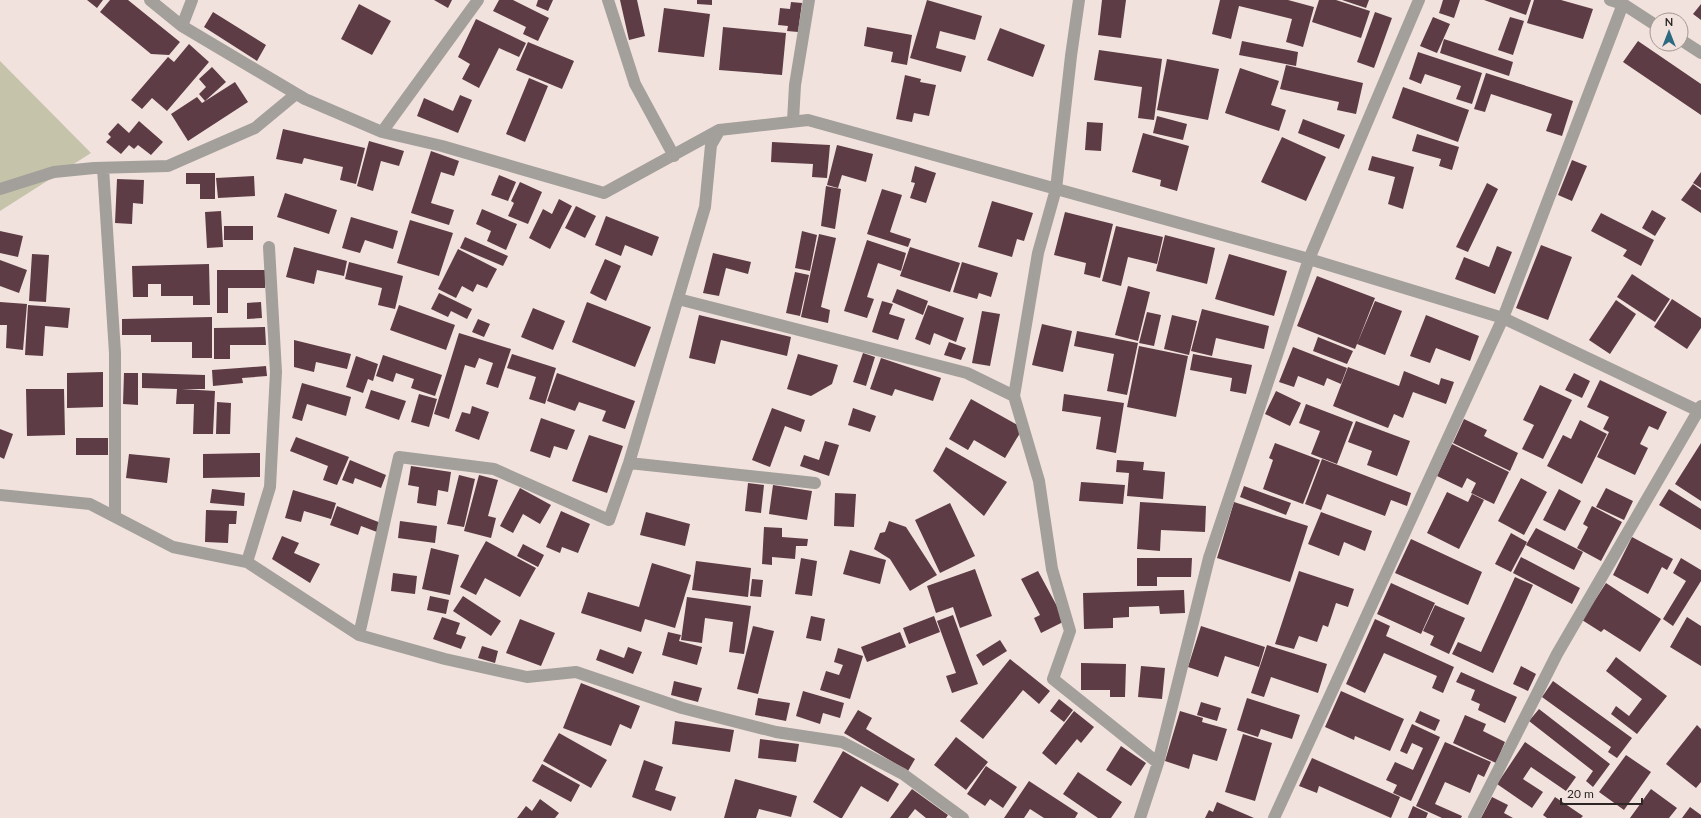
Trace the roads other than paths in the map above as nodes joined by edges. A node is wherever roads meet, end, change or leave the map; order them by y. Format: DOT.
graph roads {
  1 [pos="150,0"];
  2 [pos="192,0"];
  3 [pos="478,0"];
  4 [pos="608,0"];
  5 [pos="808,0"];
  6 [pos="1079,0"];
  7 [pos="1419,0"];
  8 [pos="1610,0"];
  9 [pos="1623,4"];
  10 [pos="1649,21"];
  11 [pos="182,26"];
  12 [pos="1689,45"];
  13 [pos="1701,53"];
  14 [pos="296,94"];
  15 [pos="793,121"];
  16 [pos="719,130"];
  17 [pos="382,132"];
  18 [pos="674,156"];
  19 [pos="103,168"];
  20 [pos="0,189"];
  21 [pos="1056,189"];
  22 [pos="269,247"];
  23 [pos="1309,259"];
  24 [pos="678,299"];
  25 [pos="1503,318"];
  26 [pos="1014,396"];
  27 [pos="1700,410"];
  28 [pos="629,463"];
  29 [pos="815,483"];
  30 [pos="0,495"];
  31 [pos="115,517"];
  32 [pos="247,562"];
  33 [pos="359,635"];
  34 [pos="1158,763"];
  35 [pos="963,818"];
  36 [pos="1140,818"];
  37 [pos="1274,818"];
  38 [pos="1474,818"];
  1 -- 11 [label="street"];
  2 -- 11 [label="street"];
  3 -- 17 [label="street"];
  4 -- 18 [label="street"];
  5 -- 15 [label="street"];
  6 -- 21 [label="street"];
  7 -- 23 [label="street"];
  8 -- 9 [label="street"];
  9 -- 10 [label="street"];
  9 -- 25 [label="street"];
  11 -- 14 [label="street"];
  12 -- 13 [label="street"];
  14 -- 17 [label="street"];
  14 -- 19 [label="street"];
  15 -- 16 [label="street"];
  15 -- 21 [label="street"];
  16 -- 18 [label="street"];
  16 -- 24 [label="street"];
  17 -- 18 [label="street"];
  19 -- 20 [label="street"];
  19 -- 31 [label="street"];
  21 -- 23 [label="street"];
  21 -- 26 [label="street"];
  22 -- 32 [label="street"];
  23 -- 25 [label="street"];
  23 -- 34 [label="street"];
  24 -- 26 [label="street"];
  24 -- 28 [label="street"];
  25 -- 27 [label="street"];
  25 -- 37 [label="street"];
  26 -- 34 [label="street"];
  27 -- 38 [label="street"];
  28 -- 29 [label="street"];
  28 -- 33 [label="street"];
  30 -- 31 [label="street"];
  31 -- 32 [label="street"];
  32 -- 33 [label="street"];
  33 -- 35 [label="street"];
  34 -- 36 [label="street"];
}
